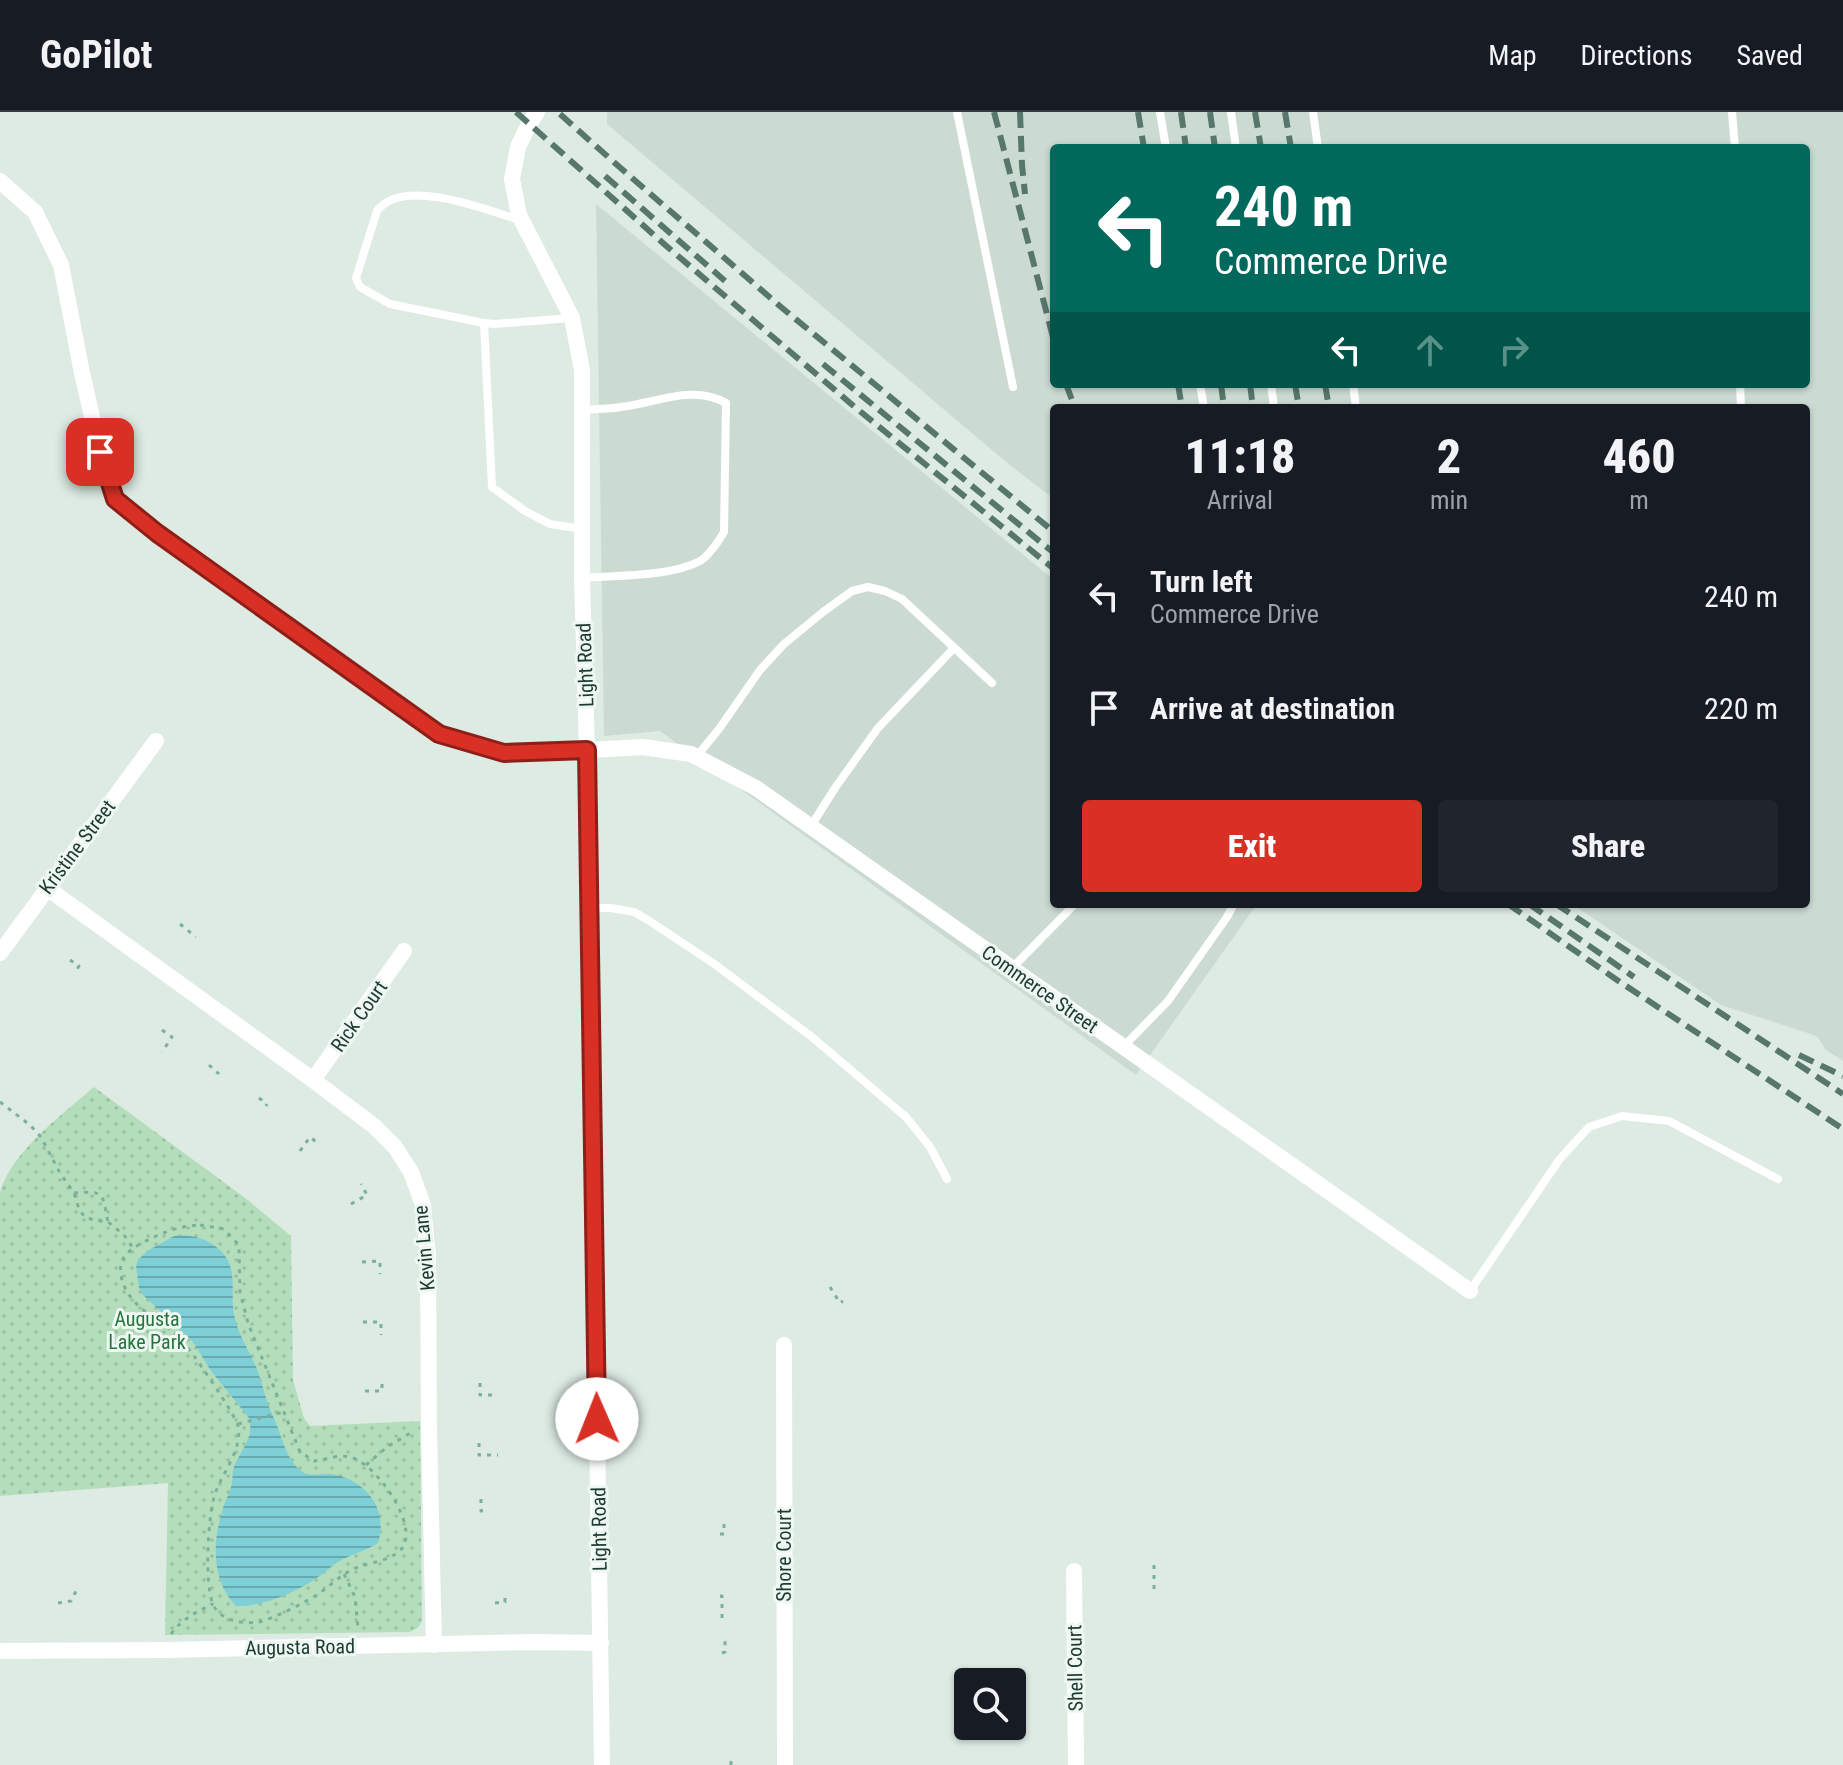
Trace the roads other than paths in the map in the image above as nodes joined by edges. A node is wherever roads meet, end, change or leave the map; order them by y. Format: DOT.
graph roads {
  1 [pos="537,112"];
  2 [pos="957,112"];
  3 [pos="1160,112"];
  4 [pos="1231,112"];
  5 [pos="1313,112"];
  6 [pos="1732,112"];
  7 [pos="1165,144"];
  8 [pos="1235,144"];
  9 [pos="1317,144"];
  10 [pos="1735,144"];
  11 [pos="0,181"];
  12 [pos="523,221"];
  13 [pos="572,318"];
  14 [pos="484,323"];
  15 [pos="1013,387"];
  16 [pos="582,410"];
  17 [pos="582,529"];
  18 [pos="582,578"];
  19 [pos="954,648"];
  20 [pos="992,683"];
  21 [pos="156,741"];
  22 [pos="587,750"];
  23 [pos="696,757"];
  24 [pos="810,826"];
  25 [pos="47,888"];
  26 [pos="589,908"];
  27 [pos="1071,908"];
  28 [pos="1232,908"];
  29 [pos="404,951"];
  30 [pos="0,953"];
  31 [pos="1012,969"];
  32 [pos="1123,1047"];
  33 [pos="313,1080"];
  34 [pos="947,1179"];
  35 [pos="1778,1179"];
  36 [pos="1470,1291"];
  37 [pos="784,1345"];
  38 [pos="1074,1571"];
  39 [pos="601,1643"];
  40 [pos="434,1645"];
  41 [pos="0,1651"];
  42 [pos="602,1765"];
  43 [pos="785,1765"];
  44 [pos="1076,1765"];
  1 -- 12 [label="street, Light Road"];
  2 -- 15 [label="lane"];
  3 -- 7 [label="lane"];
  4 -- 8 [label="lane"];
  5 -- 9 [label="lane"];
  6 -- 10 [label="lane"];
  11 -- 22 [label="street, Commerce Street"];
  12 -- 13 [label="street, Light Road"];
  12 -- 14 [label="lane"];
  13 -- 14 [label="lane"];
  13 -- 16 [label="street, Light Road"];
  14 -- 17 [label="lane"];
  16 -- 17 [label="street, Light Road"];
  16 -- 18 [label="lane"];
  17 -- 18 [label="street, Light Road"];
  18 -- 22 [label="street, Light Road"];
  19 -- 20 [label="lane"];
  19 -- 23 [label="lane"];
  19 -- 24 [label="lane"];
  21 -- 25 [label="street, Kristine Street"];
  22 -- 23 [label="street, Commerce Street"];
  22 -- 26 [label="street, Light Road"];
  23 -- 24 [label="street, Commerce Street"];
  24 -- 31 [label="street, Commerce Street"];
  25 -- 30 [label="street, Kristine Street"];
  25 -- 33 [label="street, Kevin Lane"];
  26 -- 34 [label="lane"];
  26 -- 39 [label="street, Light Road"];
  27 -- 31 [label="lane"];
  28 -- 32 [label="lane"];
  29 -- 33 [label="street, Rick Court"];
  31 -- 32 [label="street, Commerce Street"];
  32 -- 36 [label="street, Commerce Street"];
  33 -- 40 [label="street, Kevin Lane"];
  35 -- 36 [label="lane"];
  37 -- 43 [label="street, Shore Court"];
  38 -- 44 [label="street, Shell Court"];
  39 -- 40 [label="street, Augusta Road"];
  39 -- 42 [label="street, Light Road"];
  40 -- 41 [label="street, Augusta Road"];
}
